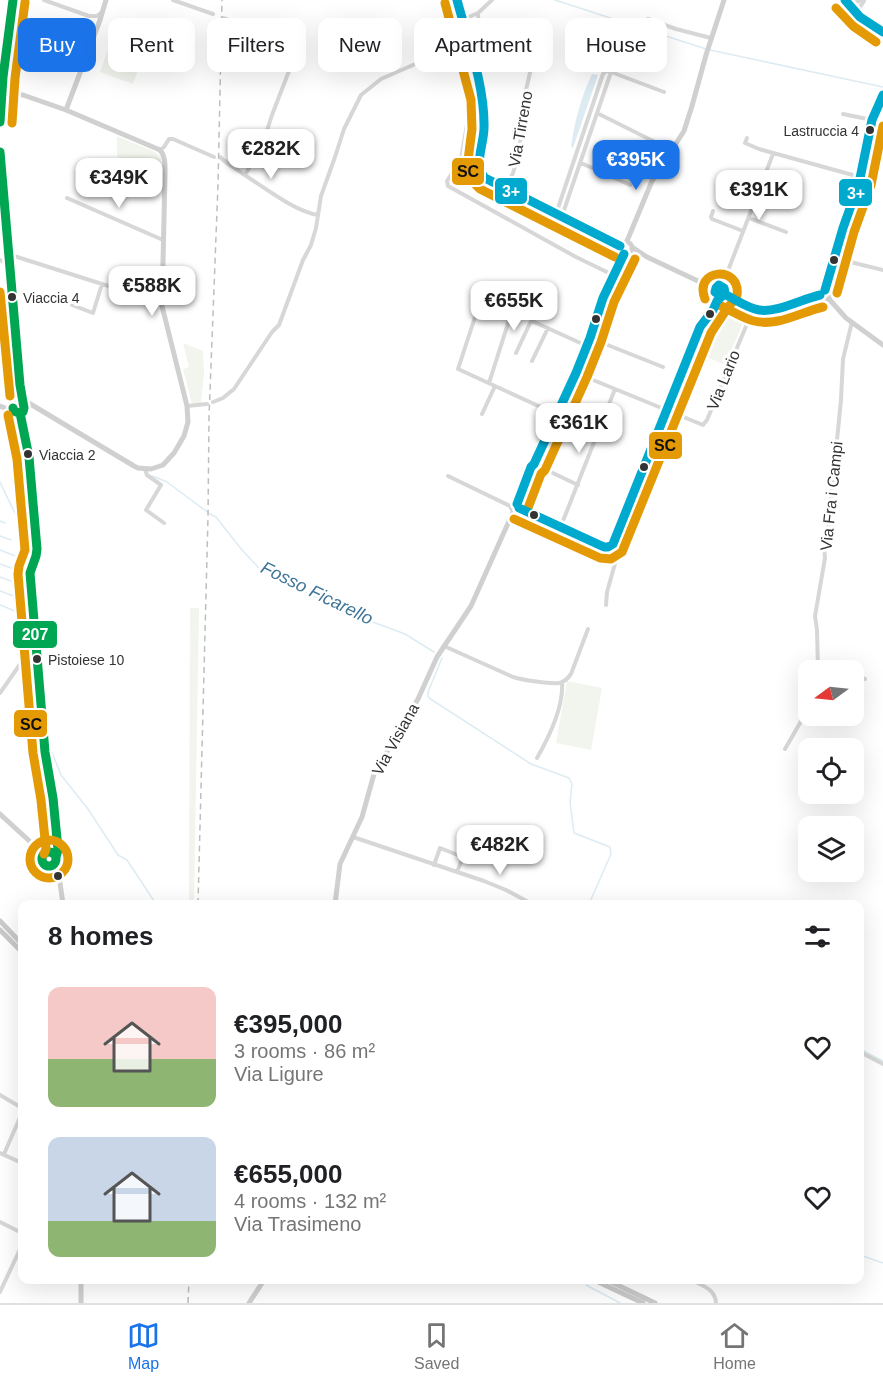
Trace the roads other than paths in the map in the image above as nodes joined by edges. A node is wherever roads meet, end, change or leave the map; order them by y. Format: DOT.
graph roads {
  1 [pos="13,0"];
  2 [pos="44,0"];
  3 [pos="106,0"];
  4 [pos="173,0"];
  5 [pos="457,0"];
  6 [pos="492,0"];
  7 [pos="724,0"];
  8 [pos="863,0"];
  9 [pos="846,2"];
  10 [pos="103,9"];
  11 [pos="478,13"];
  12 [pos="856,13"];
  13 [pos="213,15"];
  14 [pos="89,16"];
  15 [pos="91,18"];
  16 [pos="462,18"];
  17 [pos="467,18"];
  18 [pos="478,18"];
  19 [pos="667,26"];
  20 [pos="96,31"];
  21 [pos="883,32"];
  22 [pos="711,38"];
  23 [pos="81,72"];
  24 [pos="289,72"];
  25 [pos="476,72"];
  26 [pos="530,72"];
  27 [pos="605,72"];
  28 [pos="611,72"];
  29 [pos="664,92"];
  30 [pos="2,94"];
  31 [pos="883,95"];
  32 [pos="66,110"];
  33 [pos="597,113"];
  34 [pos="843,114"];
  35 [pos="872,120"];
  36 [pos="0,122"];
  37 [pos="747,138"];
  38 [pos="655,142"];
  39 [pos="160,150"];
  40 [pos="0,152"];
  41 [pos="774,154"];
  42 [pos="214,157"];
  43 [pos="220,157"];
  44 [pos="580,164"];
  45 [pos="245,175"];
  46 [pos="861,177"];
  47 [pos="630,185"];
  48 [pos="506,188"];
  49 [pos="66,198"];
  50 [pos="713,211"];
  51 [pos="318,214"];
  52 [pos="559,215"];
  53 [pos="749,218"];
  54 [pos="743,231"];
  55 [pos="786,232"];
  56 [pos="163,240"];
  57 [pos="627,241"];
  58 [pos="620,246"];
  59 [pos="632,249"];
  60 [pos="8,254"];
  61 [pos="624,254"];
  62 [pos="834,258"];
  63 [pos="0,260"];
  64 [pos="9,264"];
  65 [pos="883,270"];
  66 [pos="613,275"];
  67 [pos="102,284"];
  68 [pos="720,290"];
  69 [pos="825,290"];
  70 [pos="820,295"];
  71 [pos="829,299"];
  72 [pos="162,302"];
  73 [pos="72,305"];
  74 [pos="754,307"];
  75 [pos="538,308"];
  76 [pos="532,320"];
  77 [pos="852,322"];
  78 [pos="548,328"];
  79 [pos="590,338"];
  80 [pos="883,345"];
  81 [pos="587,346"];
  82 [pos="516,353"];
  83 [pos="532,361"];
  84 [pos="663,367"];
  85 [pos="576,373"];
  86 [pos="489,383"];
  87 [pos="495,386"];
  88 [pos="615,389"];
  89 [pos="213,402"];
  90 [pos="0,404"];
  91 [pos="207,404"];
  92 [pos="187,406"];
  93 [pos="19,408"];
  94 [pos="666,410"];
  95 [pos="482,414"];
  96 [pos="556,414"];
  97 [pos="532,466"];
  98 [pos="145,469"];
  99 [pos="448,476"];
  100 [pos="578,485"];
  101 [pos="515,507"];
  102 [pos="626,510"];
  103 [pos="164,523"];
  104 [pos="561,526"];
  105 [pos="606,605"];
  106 [pos="588,629"];
  107 [pos="444,646"];
  108 [pos="32,647"];
  109 [pos="818,660"];
  110 [pos="562,682"];
  111 [pos="0,693"];
  112 [pos="799,726"];
  113 [pos="785,749"];
  114 [pos="537,758"];
  115 [pos="0,814"];
  116 [pos="353,837"];
  117 [pos="57,839"];
  118 [pos="36,847"];
  119 [pos="47,852"];
  120 [pos="42,859"];
  121 [pos="54,863"];
  122 [pos="434,865"];
  123 [pos="457,872"];
  124 [pos="62,900"];
  125 [pos="336,900"];
  126 [pos="525,900"];
  127 [pos="0,921"];
  128 [pos="0,930"];
  129 [pos="18,940"];
  130 [pos="18,948"];
  131 [pos="864,1054"];
  132 [pos="883,1064"];
  133 [pos="0,1095"];
  134 [pos="18,1106"];
  135 [pos="18,1121"];
  136 [pos="2,1154"];
  137 [pos="18,1161"];
  138 [pos="0,1222"];
  139 [pos="18,1231"];
  140 [pos="18,1254"];
  141 [pos="81,1284"];
  142 [pos="261,1284"];
  143 [pos="603,1284"];
  144 [pos="615,1284"];
  145 [pos="699,1284"];
  146 [pos="0,1292"];
  147 [pos="81,1303"];
  148 [pos="249,1303"];
  149 [pos="643,1303"];
  150 [pos="655,1303"];
  151 [pos="717,1303"];
  1 -- 30 [label="street"];
  2 -- 14 [label="street"];
  3 -- 10 [label="street"];
  4 -- 13 [label="street"];
  5 -- 16 [label="street"];
  6 -- 11 [label="street"];
  7 -- 22 [label="street"];
  8 -- 9 [label="street"];
  8 -- 12 [label="street"];
  9 -- 12 [label="street"];
  10 -- 14 [label="street"];
  10 -- 20 [label="street"];
  11 -- 17 [label="street"];
  11 -- 18 [label="street"];
  12 -- 21 [label="street"];
  14 -- 15 [label="street"];
  19 -- 22 [label="street"];
  22 -- 57 [label="street"];
  23 -- 32 [label="street"];
  24 -- 45 [label="street"];
  25 -- 48 [label="street"];
  26 -- 48 [label="street, Via Tirreno"];
  27 -- 52 [label="street"];
  28 -- 29 [label="street"];
  28 -- 33 [label="street"];
  30 -- 32 [label="street"];
  30 -- 36 [label="street"];
  31 -- 35 [label="street"];
  32 -- 39 [label="street"];
  33 -- 38 [label="street"];
  33 -- 44 [label="street"];
  34 -- 35 [label="street"];
  35 -- 46 [label="street"];
  37 -- 41 [label="street"];
  39 -- 42 [label="street"];
  39 -- 56 [label="street"];
  40 -- 60 [label="street"];
  41 -- 46 [label="street"];
  41 -- 53 [label="street"];
  43 -- 45 [label="street"];
  44 -- 47 [label="street"];
  44 -- 52 [label="street"];
  45 -- 51 [label="street"];
  46 -- 62 [label="street"];
  48 -- 52 [label="street"];
  49 -- 56 [label="street"];
  50 -- 54 [label="street"];
  51 -- 66 [label="street"];
  51 -- 89 [label="street"];
  52 -- 58 [label="street"];
  53 -- 54 [label="street"];
  53 -- 55 [label="street"];
  54 -- 68 [label="street"];
  56 -- 72 [label="street"];
  57 -- 58 [label="street"];
  57 -- 59 [label="street"];
  58 -- 61 [label="street"];
  59 -- 61 [label="street"];
  59 -- 68 [label="street"];
  60 -- 64 [label="street"];
  60 -- 67 [label="street"];
  61 -- 66 [label="street, Via Visiana"];
  62 -- 65 [label="street"];
  62 -- 69 [label="street"];
  63 -- 64 [label="street"];
  64 -- 93 [label="street"];
  66 -- 79 [label="street, Via Visiana"];
  67 -- 72 [label="street"];
  67 -- 73 [label="street"];
  68 -- 74 [label="street"];
  68 -- 94 [label="street"];
  69 -- 70 [label="street"];
  69 -- 71 [label="street"];
  70 -- 71 [label="street"];
  70 -- 74 [label="street"];
  71 -- 77 [label="street"];
  72 -- 92 [label="street"];
  74 -- 94 [label="street, Via Lario"];
  75 -- 76 [label="street"];
  76 -- 78 [label="street"];
  76 -- 82 [label="street"];
  77 -- 80 [label="street"];
  77 -- 109 [label="street, Via Fra i Campi"];
  78 -- 81 [label="street"];
  78 -- 83 [label="street"];
  79 -- 81 [label="street, Via Visiana"];
  79 -- 84 [label="street"];
  81 -- 85 [label="street, Via Visiana"];
  85 -- 88 [label="street, Via Lario"];
  85 -- 96 [label="street, Via Visiana"];
  86 -- 86 [label="street"];
  86 -- 87 [label="street"];
  87 -- 95 [label="street"];
  87 -- 96 [label="street"];
  88 -- 94 [label="street, Via Lario"];
  88 -- 100 [label="street"];
  90 -- 93 [label="street"];
  91 -- 92 [label="street"];
  92 -- 98 [label="street"];
  93 -- 98 [label="street"];
  93 -- 117 [label="street"];
  94 -- 102 [label="street"];
  96 -- 97 [label="street, Via Visiana"];
  97 -- 100 [label="street"];
  97 -- 101 [label="street, Via Visiana"];
  98 -- 103 [label="street"];
  99 -- 101 [label="street"];
  100 -- 104 [label="street"];
  101 -- 104 [label="street"];
  101 -- 107 [label="street, Via Visiana"];
  102 -- 104 [label="street"];
  102 -- 105 [label="street"];
  106 -- 110 [label="street"];
  107 -- 110 [label="street"];
  107 -- 116 [label="street, Via Visiana"];
  108 -- 111 [label="street"];
  110 -- 114 [label="street"];
  112 -- 113 [label="street"];
  115 -- 118 [label="street"];
  116 -- 122 [label="street"];
  116 -- 125 [label="street, Via Visiana"];
  117 -- 119 [label="street"];
  117 -- 121 [label="street"];
  118 -- 119 [label="street"];
  118 -- 120 [label="street"];
  119 -- 120 [label="street"];
  119 -- 121 [label="street"];
  120 -- 121 [label="street"];
  121 -- 124 [label="street"];
  122 -- 123 [label="street"];
  122 -- 123 [label="street"];
  123 -- 126 [label="street"];
  127 -- 129 [label="main road"];
  128 -- 130 [label="main road"];
  131 -- 132 [label="street"];
  133 -- 134 [label="street"];
  135 -- 136 [label="street"];
  136 -- 137 [label="street"];
  138 -- 139 [label="street"];
  140 -- 146 [label="street"];
  141 -- 147 [label="street"];
  142 -- 148 [label="street"];
  143 -- 149 [label="main road"];
  144 -- 150 [label="main road"];
  145 -- 151 [label="street"];
}
